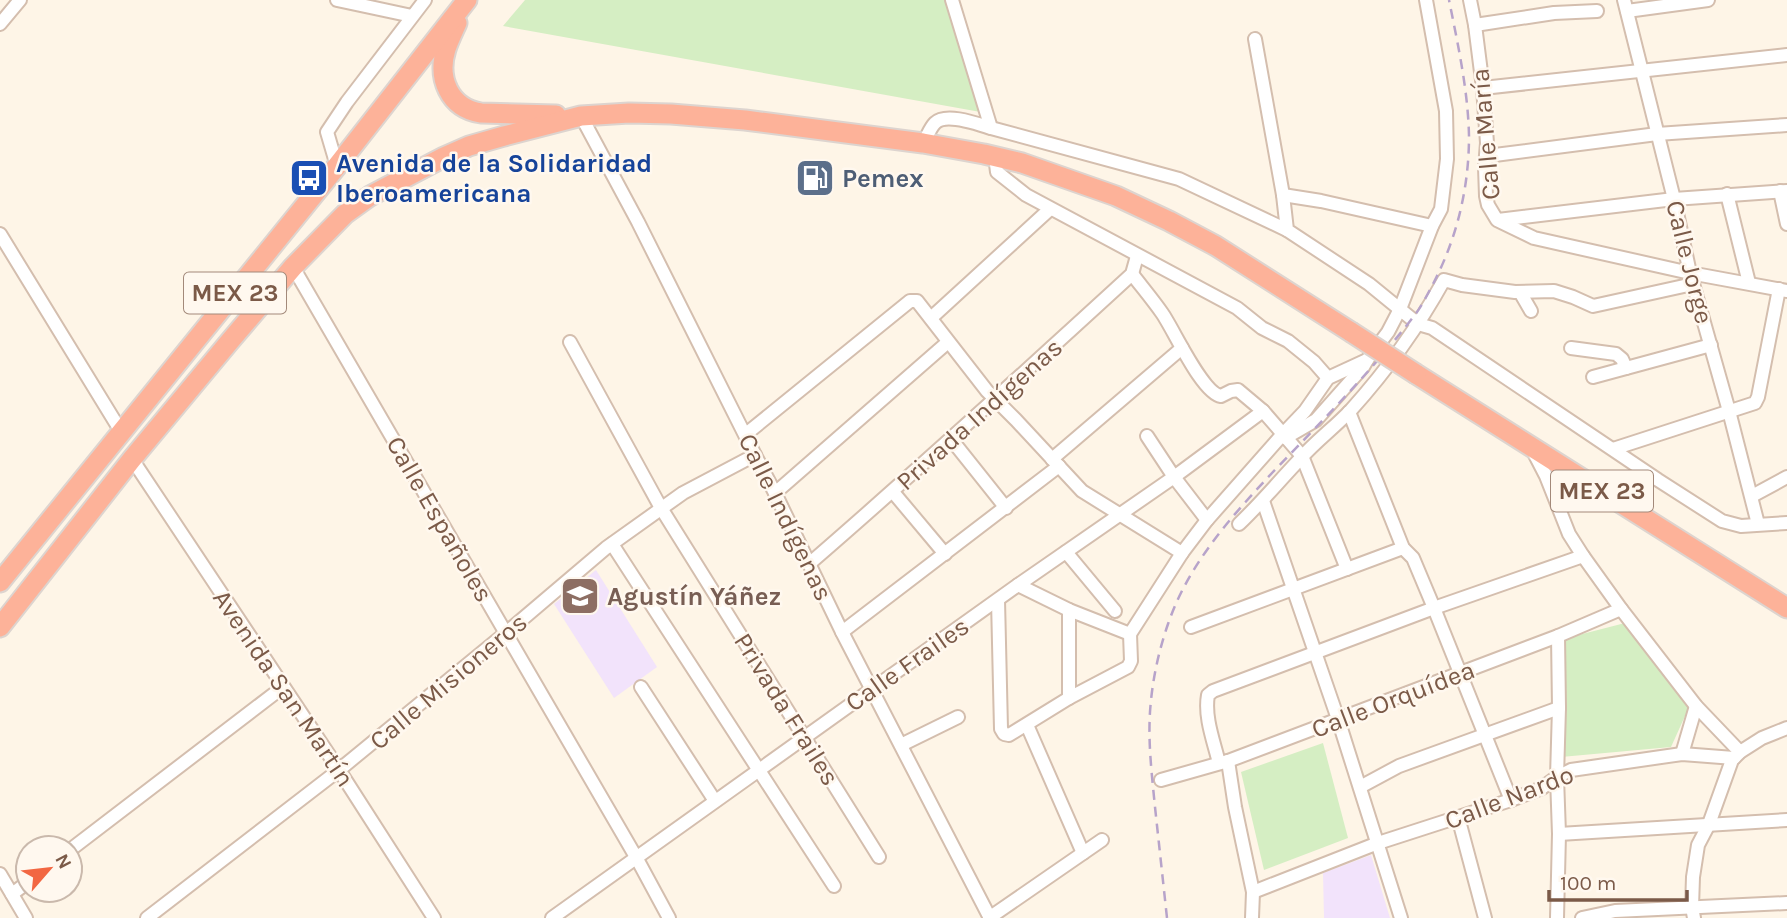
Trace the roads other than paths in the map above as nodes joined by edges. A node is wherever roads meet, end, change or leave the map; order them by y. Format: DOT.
graph roads {
  1 [pos="20,0"];
  2 [pos="337,0"];
  3 [pos="389,0"];
  4 [pos="425,0"];
  5 [pos="468,0"];
  6 [pos="952,0"];
  7 [pos="1426,0"];
  8 [pos="1470,0"];
  9 [pos="1708,0"];
  10 [pos="1625,5"];
  11 [pos="1552,6"];
  12 [pos="1597,11"];
  13 [pos="408,15"];
  14 [pos="0,24"];
  15 [pos="1475,25"];
  16 [pos="1255,39"];
  17 [pos="1787,55"];
  18 [pos="1641,71"];
  19 [pos="1483,88"];
  20 [pos="581,116"];
  21 [pos="1787,125"];
  22 [pos="991,128"];
  23 [pos="1657,134"];
  24 [pos="923,143"];
  25 [pos="995,156"];
  26 [pos="1487,156"];
  27 [pos="337,166"];
  28 [pos="1784,191"];
  29 [pos="1727,194"];
  30 [pos="1283,195"];
  31 [pos="1674,199"];
  32 [pos="1050,209"];
  33 [pos="1497,220"];
  34 [pos="1787,224"];
  35 [pos="1432,226"];
  36 [pos="1287,230"];
  37 [pos="0,234"];
  38 [pos="1137,256"];
  39 [pos="293,267"];
  40 [pos="1132,274"];
  41 [pos="1692,278"];
  42 [pos="1749,283"];
  43 [pos="1783,290"];
  44 [pos="1520,292"];
  45 [pos="1400,309"];
  46 [pos="1531,311"];
  47 [pos="931,318"];
  48 [pos="1418,324"];
  49 [pos="948,341"];
  50 [pos="570,342"];
  51 [pos="1711,345"];
  52 [pos="1182,348"];
  53 [pos="1571,348"];
  54 [pos="1367,360"];
  55 [pos="1626,368"];
  56 [pos="1593,377"];
  57 [pos="1328,379"];
  58 [pos="996,400"];
  59 [pos="1263,411"];
  60 [pos="1729,411"];
  61 [pos="1349,412"];
  62 [pos="122,433"];
  63 [pos="746,434"];
  64 [pos="1147,436"];
  65 [pos="1284,436"];
  66 [pos="950,439"];
  67 [pos="1531,445"];
  68 [pos="1613,449"];
  69 [pos="755,455"];
  70 [pos="1302,456"];
  71 [pos="132,459"];
  72 [pos="1056,463"];
  73 [pos="1174,477"];
  74 [pos="1787,477"];
  75 [pos="893,492"];
  76 [pos="775,493"];
  77 [pos="1752,496"];
  78 [pos="1263,501"];
  79 [pos="662,508"];
  80 [pos="1006,508"];
  81 [pos="1119,514"];
  82 [pos="1207,520"];
  83 [pos="1787,523"];
  84 [pos="1239,524"];
  85 [pos="1758,524"];
  86 [pos="612,544"];
  87 [pos="1403,548"];
  88 [pos="1066,552"];
  89 [pos="1182,553"];
  90 [pos="945,554"];
  91 [pos="1583,556"];
  92 [pos="809,564"];
  93 [pos="1347,569"];
  94 [pos="0,582"];
  95 [pos="1018,585"];
  96 [pos="1294,589"];
  97 [pos="998,600"];
  98 [pos="1434,608"];
  99 [pos="1787,608"];
  100 [pos="1621,609"];
  101 [pos="1069,610"];
  102 [pos="1115,611"];
  103 [pos="0,627"];
  104 [pos="1191,627"];
  105 [pos="842,632"];
  106 [pos="506,633"];
  107 [pos="1130,634"];
  108 [pos="1558,636"];
  109 [pos="1317,653"];
  110 [pos="1461,673"];
  111 [pos="283,687"];
  112 [pos="641,687"];
  113 [pos="871,689"];
  114 [pos="1069,698"];
  115 [pos="1696,706"];
  116 [pos="1559,708"];
  117 [pos="958,717"];
  118 [pos="1339,719"];
  119 [pos="1027,725"];
  120 [pos="1787,728"];
  121 [pos="1484,734"];
  122 [pos="804,737"];
  123 [pos="901,745"];
  124 [pos="1682,754"];
  125 [pos="1737,755"];
  126 [pos="1224,762"];
  127 [pos="760,769"];
  128 [pos="339,771"];
  129 [pos="1557,777"];
  130 [pos="1161,780"];
  131 [pos="1360,787"];
  132 [pos="1511,800"];
  133 [pos="715,801"];
  134 [pos="1458,817"];
  135 [pos="1787,820"];
  136 [pos="1709,824"];
  137 [pos="1559,834"];
  138 [pos="84,839"];
  139 [pos="1102,840"];
  140 [pos="1378,843"];
  141 [pos="1083,853"];
  142 [pos="636,857"];
  143 [pos="879,857"];
  144 [pos="0,874"];
  145 [pos="834,886"];
  146 [pos="1253,892"];
  147 [pos="12,894"];
  148 [pos="1787,903"];
  149 [pos="1693,913"];
  150 [pos="1616,914"];
  151 [pos="26,918"];
  152 [pos="147,918"];
  153 [pos="434,918"];
  154 [pos="552,918"];
  155 [pos="669,918"];
  156 [pos="990,918"];
  157 [pos="1252,918"];
  158 [pos="1401,918"];
  159 [pos="1485,918"];
  160 [pos="1557,918"];
  161 [pos="1582,918"];
  1 -- 14 [label="street"];
  2 -- 13 [label="street"];
  3 -- 13 [label="street"];
  4 -- 13 [label="street"];
  5 -- 20 [label="highway"];
  5 -- 27 [label="highway, MEX 23"];
  6 -- 22 [label="street"];
  7 -- 35 [label="street"];
  8 -- 15 [label="street, Calle María"];
  9 -- 10 [label="street"];
  10 -- 18 [label="street, Calle Jorge"];
  11 -- 12 [label="street"];
  11 -- 15 [label="street"];
  13 -- 27 [label="street"];
  15 -- 19 [label="street, Calle María"];
  16 -- 30 [label="street"];
  17 -- 18 [label="street"];
  18 -- 19 [label="street"];
  18 -- 23 [label="street, Calle Jorge"];
  19 -- 26 [label="street, Calle María"];
  20 -- 24 [label="highway, MEX 23"];
  20 -- 39 [label="highway, MEX 23"];
  20 -- 63 [label="street, Calle Indígenas"];
  21 -- 23 [label="street"];
  22 -- 24 [label="street"];
  22 -- 36 [label="street"];
  23 -- 26 [label="street"];
  23 -- 31 [label="street, Calle Jorge"];
  24 -- 25 [label="highway, MEX 23"];
  25 -- 32 [label="street"];
  25 -- 67 [label="highway, MEX 23, bridge"];
  26 -- 33 [label="street, Calle María"];
  27 -- 62 [label="highway, MEX 23"];
  28 -- 29 [label="street"];
  28 -- 34 [label="street"];
  29 -- 31 [label="street"];
  29 -- 42 [label="street"];
  30 -- 35 [label="street"];
  30 -- 36 [label="street"];
  31 -- 33 [label="street"];
  31 -- 41 [label="street, Calle Jorge"];
  32 -- 38 [label="street"];
  32 -- 47 [label="street"];
  33 -- 41 [label="street, Calle María"];
  35 -- 45 [label="street"];
  36 -- 45 [label="street"];
  37 -- 62 [label="street"];
  38 -- 40 [label="street"];
  38 -- 57 [label="street"];
  39 -- 71 [label="highway, MEX 23"];
  39 -- 106 [label="street, Calle Españoles"];
  40 -- 52 [label="street"];
  40 -- 58 [label="street, Privada Indígenas"];
  41 -- 42 [label="street, Calle María"];
  41 -- 44 [label="street"];
  41 -- 51 [label="street, Calle Jorge"];
  42 -- 43 [label="street, Calle María"];
  43 -- 60 [label="street"];
  44 -- 46 [label="street"];
  44 -- 48 [label="street"];
  45 -- 48 [label="street"];
  45 -- 54 [label="street"];
  47 -- 49 [label="street"];
  47 -- 63 [label="street"];
  48 -- 61 [label="street"];
  48 -- 68 [label="street"];
  49 -- 58 [label="street"];
  49 -- 76 [label="street"];
  50 -- 79 [label="street, Privada Frailes"];
  51 -- 55 [label="street"];
  51 -- 60 [label="street, Calle Jorge"];
  52 -- 59 [label="street"];
  52 -- 72 [label="street"];
  53 -- 55 [label="street"];
  54 -- 57 [label="street"];
  54 -- 65 [label="street"];
  55 -- 56 [label="street"];
  57 -- 65 [label="street"];
  58 -- 66 [label="street, Privada Indígenas"];
  58 -- 72 [label="street"];
  59 -- 65 [label="street"];
  59 -- 73 [label="street, Calle Frailes"];
  60 -- 68 [label="street"];
  60 -- 77 [label="street, Calle Jorge"];
  61 -- 70 [label="street"];
  61 -- 87 [label="street"];
  62 -- 94 [label="highway, MEX 23"];
  63 -- 69 [label="street, Calle Indígenas"];
  64 -- 73 [label="street"];
  65 -- 70 [label="street"];
  65 -- 82 [label="street"];
  66 -- 75 [label="street, Privada Indígenas"];
  66 -- 80 [label="street"];
  67 -- 91 [label="street"];
  67 -- 99 [label="highway, MEX 23"];
  68 -- 85 [label="street"];
  69 -- 76 [label="street, Calle Indígenas"];
  69 -- 79 [label="street, Calle Misioneros"];
  70 -- 78 [label="street"];
  70 -- 93 [label="street"];
  71 -- 103 [label="highway, MEX 23"];
  71 -- 111 [label="street, Avenida San Martín"];
  72 -- 80 [label="street"];
  72 -- 81 [label="street"];
  73 -- 81 [label="street, Calle Frailes"];
  73 -- 82 [label="street"];
  74 -- 77 [label="street"];
  75 -- 90 [label="street"];
  75 -- 92 [label="street, Privada Indígenas"];
  76 -- 92 [label="street, Calle Indígenas"];
  77 -- 85 [label="street, Calle Jorge"];
  78 -- 84 [label="street"];
  78 -- 96 [label="street"];
  79 -- 86 [label="street, Calle Misioneros"];
  79 -- 122 [label="street, Privada Frailes"];
  80 -- 90 [label="street"];
  81 -- 88 [label="street, Calle Frailes"];
  81 -- 89 [label="street"];
  82 -- 89 [label="street"];
  83 -- 85 [label="street"];
  86 -- 106 [label="street, Calle Misioneros"];
  86 -- 127 [label="street"];
  87 -- 93 [label="street"];
  87 -- 98 [label="street"];
  88 -- 95 [label="street, Calle Frailes"];
  88 -- 102 [label="street"];
  89 -- 107 [label="street"];
  90 -- 105 [label="street"];
  91 -- 98 [label="street"];
  91 -- 100 [label="street"];
  92 -- 105 [label="street, Calle Indígenas"];
  93 -- 96 [label="street"];
  95 -- 97 [label="street, Calle Frailes"];
  95 -- 101 [label="street"];
  96 -- 104 [label="street"];
  96 -- 109 [label="street"];
  97 -- 113 [label="street, Calle Frailes"];
  97 -- 119 [label="street"];
  98 -- 109 [label="street"];
  98 -- 110 [label="street"];
  100 -- 108 [label="street, Calle Orquídea"];
  100 -- 115 [label="street"];
  101 -- 107 [label="street"];
  101 -- 114 [label="street"];
  105 -- 113 [label="street, Calle Indígenas"];
  106 -- 128 [label="street, Calle Misioneros"];
  106 -- 142 [label="street, Calle Españoles"];
  107 -- 114 [label="street"];
  108 -- 110 [label="street, Calle Orquídea"];
  108 -- 116 [label="street"];
  109 -- 118 [label="street"];
  109 -- 126 [label="street"];
  110 -- 118 [label="street, Calle Orquídea"];
  110 -- 121 [label="street"];
  111 -- 128 [label="street, Avenida San Martín"];
  111 -- 138 [label="street"];
  112 -- 133 [label="street"];
  113 -- 122 [label="street, Calle Frailes"];
  113 -- 123 [label="street, Calle Indígenas"];
  114 -- 119 [label="street"];
  115 -- 124 [label="street"];
  115 -- 125 [label="street"];
  116 -- 121 [label="street"];
  116 -- 129 [label="street"];
  117 -- 123 [label="street"];
  118 -- 126 [label="street, Calle Orquídea"];
  118 -- 131 [label="street"];
  119 -- 141 [label="street"];
  120 -- 125 [label="street"];
  121 -- 131 [label="street"];
  121 -- 132 [label="street"];
  122 -- 127 [label="street, Calle Frailes"];
  122 -- 143 [label="street, Privada Frailes"];
  123 -- 156 [label="street, Calle Indígenas"];
  124 -- 125 [label="street, Calle Nardo"];
  124 -- 129 [label="street, Calle Nardo"];
  125 -- 136 [label="street"];
  126 -- 130 [label="street, Calle Orquídea"];
  126 -- 146 [label="street"];
  127 -- 133 [label="street, Calle Frailes"];
  127 -- 145 [label="street"];
  128 -- 152 [label="street, Calle Misioneros"];
  128 -- 153 [label="street, Avenida San Martín"];
  129 -- 132 [label="street, Calle Nardo"];
  129 -- 137 [label="street"];
  131 -- 140 [label="street"];
  132 -- 134 [label="street, Calle Nardo"];
  133 -- 142 [label="street, Calle Frailes"];
  134 -- 140 [label="street, Calle Nardo"];
  134 -- 159 [label="street"];
  135 -- 136 [label="street"];
  136 -- 137 [label="street"];
  136 -- 149 [label="street"];
  137 -- 160 [label="street"];
  139 -- 141 [label="street"];
  140 -- 146 [label="street, Calle Nardo"];
  140 -- 158 [label="street"];
  141 -- 156 [label="street"];
  142 -- 154 [label="street, Calle Frailes"];
  142 -- 155 [label="street, Calle Españoles"];
  144 -- 147 [label="street"];
  146 -- 157 [label="street"];
  147 -- 151 [label="street"];
  148 -- 149 [label="street"];
  149 -- 150 [label="street"];
  150 -- 161 [label="street"];
}
